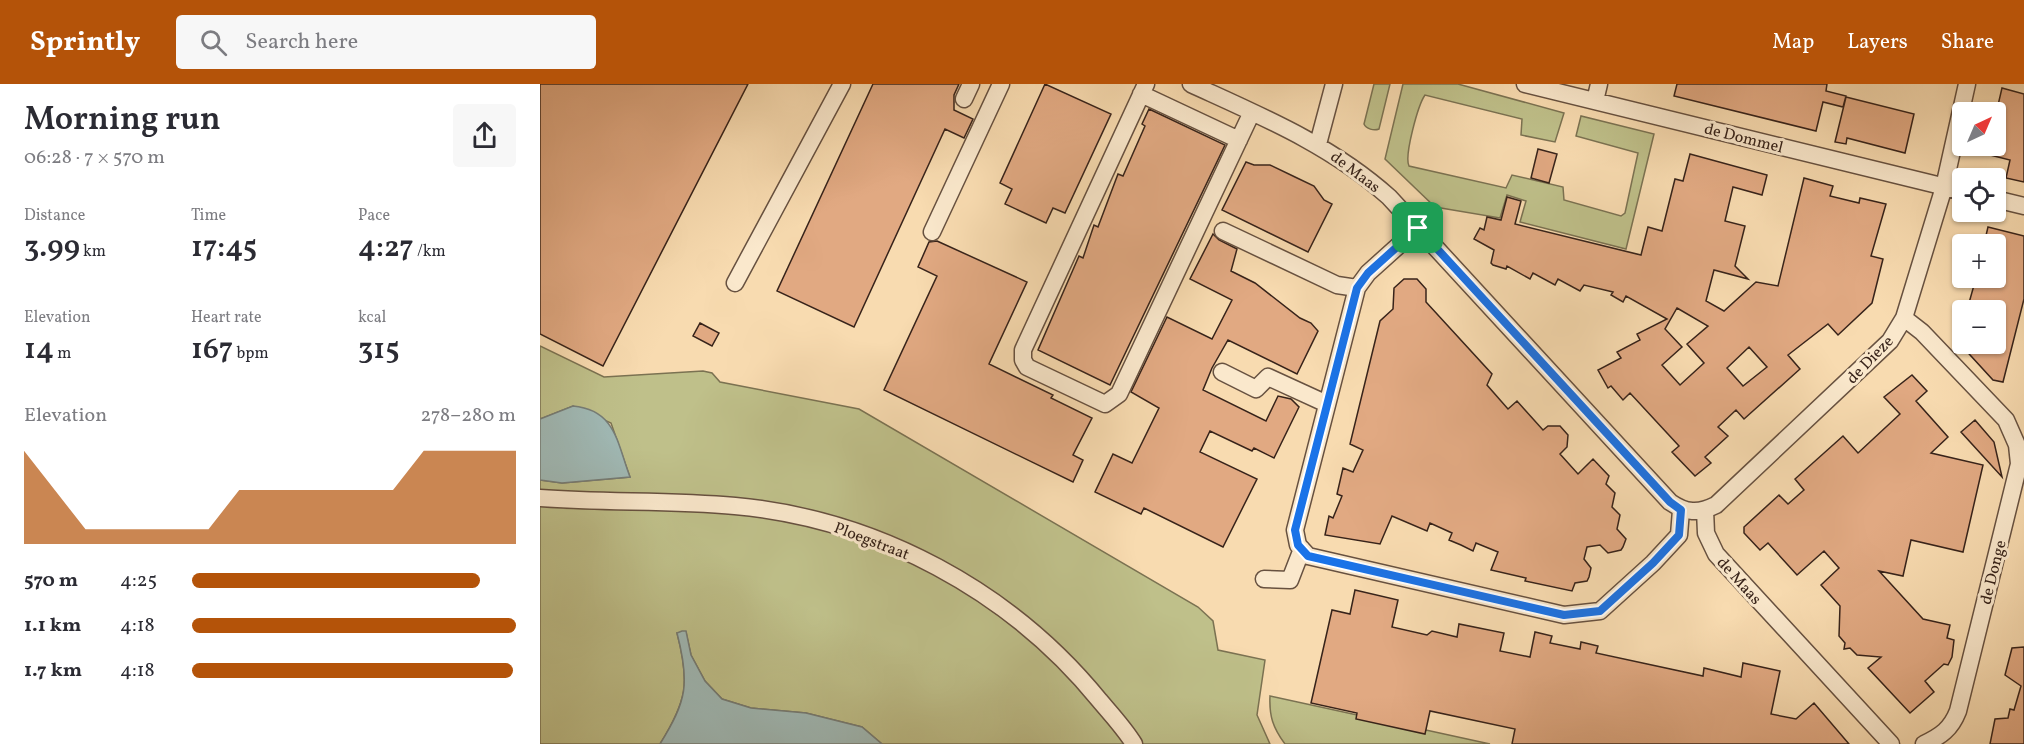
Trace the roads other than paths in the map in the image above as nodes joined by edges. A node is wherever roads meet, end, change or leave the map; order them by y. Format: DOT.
graph roads {
  1 [pos="842,84"];
  2 [pos="1001,84"];
  3 [pos="1191,84"];
  4 [pos="1334,84"];
  5 [pos="1525,84"];
  6 [pos="1599,84"];
  7 [pos="1967,84"];
  8 [pos="1144,89"];
  9 [pos="1595,101"];
  10 [pos="1252,112"];
  11 [pos="1239,140"];
  12 [pos="1318,144"];
  13 [pos="1944,187"];
  14 [pos="1952,189"];
  15 [pos="2006,202"];
  16 [pos="2024,206"];
  17 [pos="1418,228"];
  18 [pos="1223,231"];
  19 [pos="933,232"];
  20 [pos="735,283"];
  21 [pos="1357,288"];
  22 [pos="1904,318"];
  23 [pos="1222,372"];
  24 [pos="1327,404"];
  25 [pos="540,498"];
  26 [pos="1681,510"];
  27 [pos="1705,510"];
  28 [pos="1302,549"];
  29 [pos="1264,579"];
  30 [pos="1134,744"];
  31 [pos="1891,744"];
  32 [pos="1924,744"];
  1 -- 20 [label="street"];
  2 -- 19 [label="street"];
  3 -- 10 [label="street, de Maas"];
  4 -- 12 [label="street"];
  5 -- 9 [label="street, de Dommel"];
  6 -- 9 [label="street"];
  7 -- 13 [label="street, de Dieze"];
  8 -- 11 [label="street"];
  8 -- 11 [label="street"];
  9 -- 13 [label="street, de Dommel"];
  10 -- 11 [label="street"];
  10 -- 12 [label="street, de Maas"];
  12 -- 17 [label="street, de Maas"];
  13 -- 14 [label="street, de Dommel"];
  13 -- 22 [label="street, de Dieze"];
  15 -- 16 [label="street"];
  17 -- 21 [label="street"];
  17 -- 26 [label="street, de Maas"];
  18 -- 21 [label="street"];
  21 -- 24 [label="street"];
  22 -- 27 [label="street, de Dieze"];
  22 -- 32 [label="street, de Donge"];
  23 -- 24 [label="street"];
  24 -- 28 [label="street"];
  25 -- 30 [label="street, Ploegstraat"];
  26 -- 27 [label="street"];
  26 -- 28 [label="street"];
  27 -- 31 [label="street, de Maas"];
  28 -- 29 [label="street"];
}
